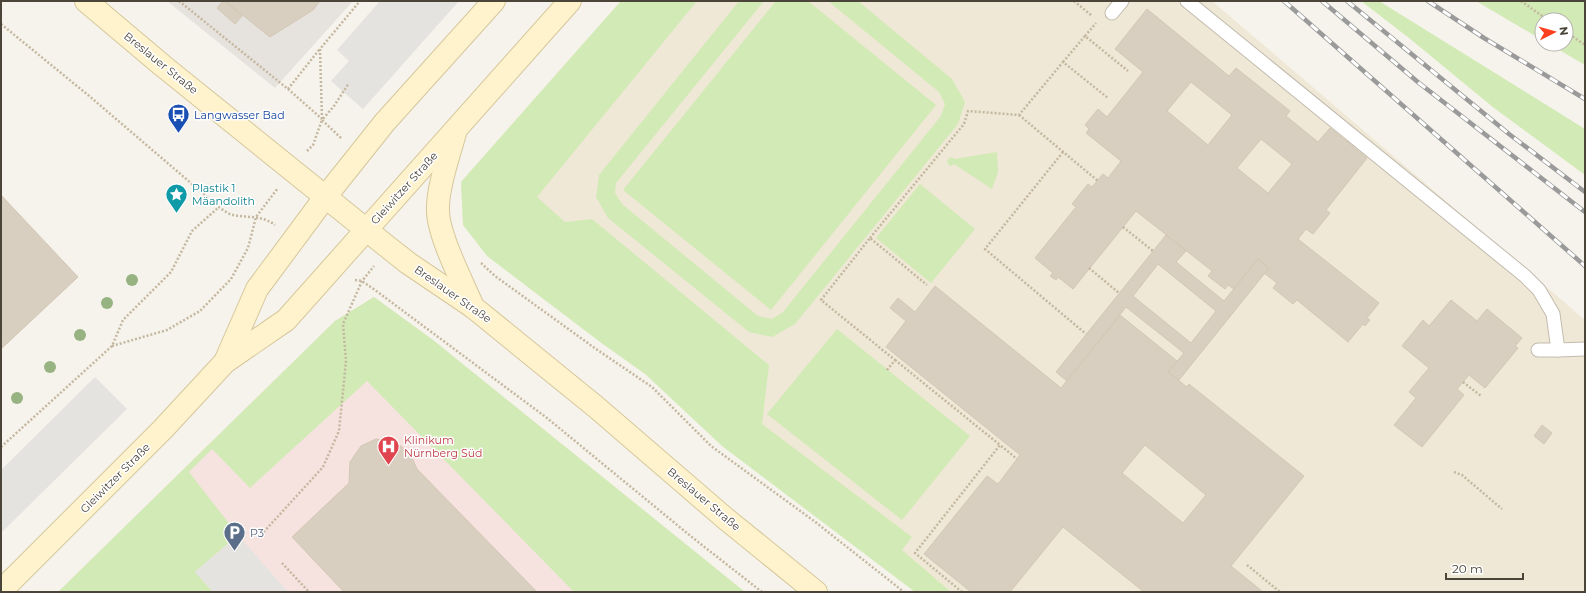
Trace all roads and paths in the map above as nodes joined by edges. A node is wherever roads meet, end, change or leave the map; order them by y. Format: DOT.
graph roads {
  1 [pos="86,1"];
  2 [pos="179,1"];
  3 [pos="360,1"];
  4 [pos="494,1"];
  5 [pos="570,1"];
  6 [pos="1074,1"];
  7 [pos="1122,1"];
  8 [pos="1187,1"];
  9 [pos="1521,1"];
  10 [pos="1537,12"];
  11 [pos="1112,13"];
  12 [pos="1092,15"];
  13 [pos="1,24"];
  14 [pos="1574,37"];
  15 [pos="1585,45"];
  16 [pos="320,49"];
  17 [pos="1064,62"];
  18 [pos="1128,71"];
  19 [pos="288,89"];
  20 [pos="1108,98"];
  21 [pos="1019,116"];
  22 [pos="322,120"];
  23 [pos="455,130"];
  24 [pos="1063,152"];
  25 [pos="293,169"];
  26 [pos="1098,181"];
  27 [pos="326,196"];
  28 [pos="219,207"];
  29 [pos="256,217"];
  30 [pos="1123,227"];
  31 [pos="366,230"];
  32 [pos="870,238"];
  33 [pos="294,240"];
  34 [pos="1153,251"];
  35 [pos="1090,268"];
  36 [pos="331,269"];
  37 [pos="496,276"];
  38 [pos="362,280"];
  39 [pos="927,285"];
  40 [pos="1119,293"];
  41 [pos="473,307"];
  42 [pos="1086,334"];
  43 [pos="112,346"];
  44 [pos="1585,349"];
  45 [pos="1538,350"];
  46 [pos="1558,350"];
  47 [pos="895,360"];
  48 [pos="226,362"];
  49 [pos="887,370"];
  50 [pos="1463,382"];
  51 [pos="1481,396"];
  52 [pos="1000,445"];
  53 [pos="1,447"];
  54 [pos="1017,459"];
  55 [pos="1454,472"];
  56 [pos="1502,509"];
  57 [pos="261,535"];
  58 [pos="282,563"];
  59 [pos="1246,565"];
  60 [pos="1,591"];
  61 [pos="309,592"];
  62 [pos="762,592"];
  63 [pos="816,592"];
  64 [pos="904,592"];
  65 [pos="962,592"];
  66 [pos="1280,592"];
  1 -- 25 [label="main road, Breslauer Straße"];
  2 -- 19 [label="path"];
  3 -- 16 [label="path"];
  4 -- 27 [label="main road, Gleiwitzer Straße"];
  5 -- 23 [label="main road, Gleiwitzer Straße"];
  6 -- 12 [label="path"];
  7 -- 11 [label="lane"];
  8 -- 46 [label="lane"];
  9 -- 10 [label="path"];
  13 -- 28 [label="path"];
  14 -- 15 [label="path"];
  16 -- 19 [label="path"];
  16 -- 22 [label="path"];
  17 -- 18 [label="path"];
  17 -- 20 [label="path"];
  17 -- 21 [label="path"];
  19 -- 22 [label="path"];
  21 -- 24 [label="path"];
  21 -- 32 [label="path"];
  22 -- 25 [label="path"];
  23 -- 31 [label="main road, Gleiwitzer Straße"];
  23 -- 41 [label="main road"];
  24 -- 26 [label="path"];
  24 -- 42 [label="path"];
  25 -- 27 [label="main road, Breslauer Straße"];
  25 -- 29 [label="path"];
  27 -- 31 [label="main road, Breslauer Straße"];
  27 -- 33 [label="main road, Gleiwitzer Straße"];
  28 -- 29 [label="path"];
  28 -- 43 [label="path"];
  29 -- 33 [label="path"];
  29 -- 43 [label="path"];
  30 -- 34 [label="path"];
  31 -- 36 [label="main road, Gleiwitzer Straße"];
  31 -- 41 [label="main road, Breslauer Straße"];
  32 -- 39 [label="path"];
  32 -- 47 [label="path"];
  33 -- 48 [label="main road, Gleiwitzer Straße"];
  35 -- 40 [label="path"];
  36 -- 38 [label="path"];
  36 -- 48 [label="main road, Gleiwitzer Straße"];
  37 -- 64 [label="path"];
  38 -- 57 [label="path"];
  38 -- 62 [label="path"];
  41 -- 63 [label="main road, Breslauer Straße"];
  43 -- 53 [label="path"];
  44 -- 46 [label="lane"];
  45 -- 46 [label="lane"];
  47 -- 49 [label="path"];
  47 -- 52 [label="path"];
  48 -- 60 [label="main road, Gleiwitzer Straße"];
  50 -- 51 [label="path"];
  52 -- 54 [label="path"];
  52 -- 65 [label="path"];
  55 -- 56 [label="path"];
  58 -- 61 [label="path"];
  59 -- 66 [label="path"];
}
